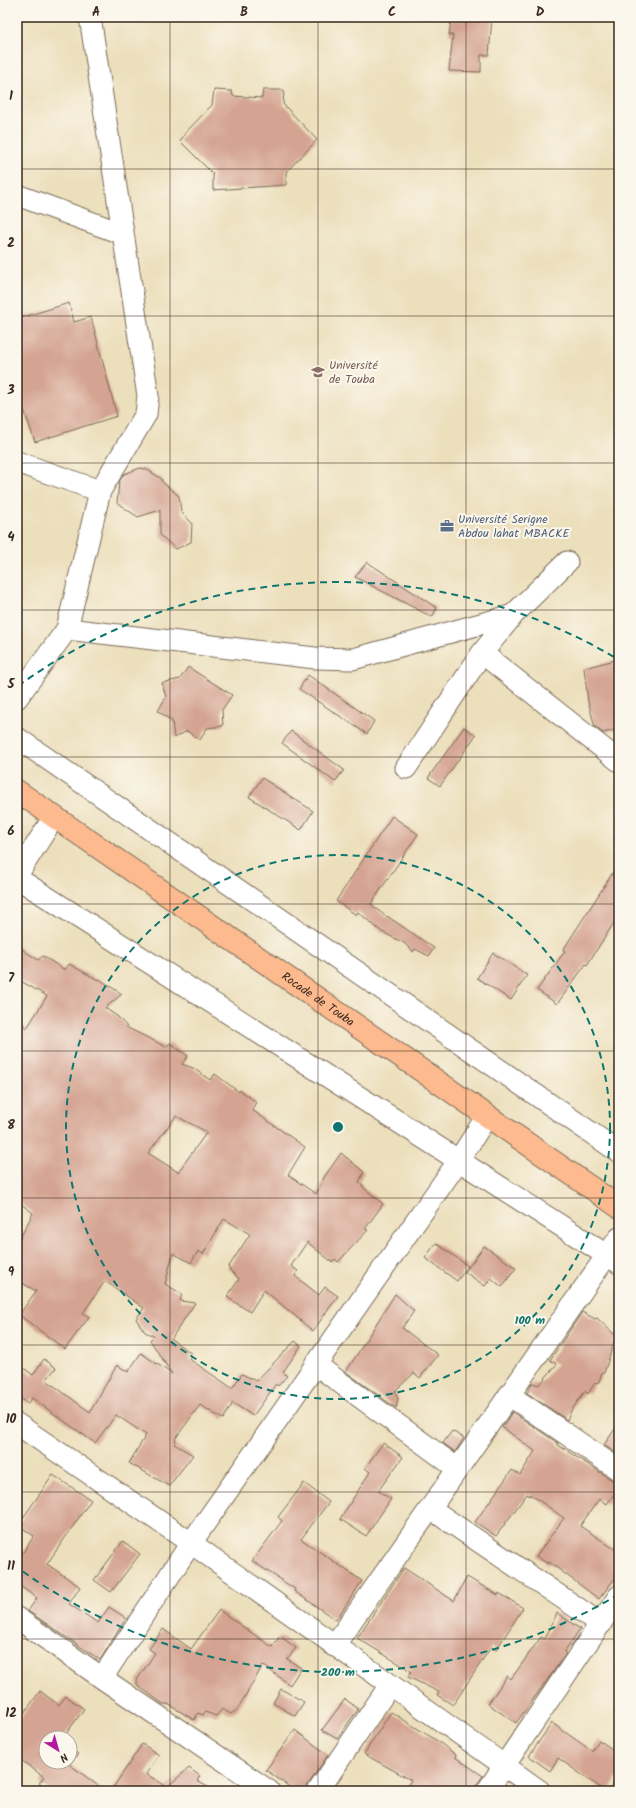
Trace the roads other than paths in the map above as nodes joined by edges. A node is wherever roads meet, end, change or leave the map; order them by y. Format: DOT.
graph roads {
  1 [pos="90,17"];
  2 [pos="17,195"];
  3 [pos="123,234"];
  4 [pos="17,462"];
  5 [pos="100,490"];
  6 [pos="567,562"];
  7 [pos="512,615"];
  8 [pos="67,629"];
  9 [pos="482,653"];
  10 [pos="17,698"];
  11 [pos="17,738"];
  12 [pos="619,761"];
  13 [pos="406,768"];
  14 [pos="17,792"];
  15 [pos="54,817"];
  16 [pos="17,875"];
  17 [pos="17,878"];
  18 [pos="487,1116"];
  19 [pos="619,1152"];
  20 [pos="459,1160"];
  21 [pos="619,1207"];
  22 [pos="615,1252"];
  23 [pos="315,1364"];
  24 [pos="509,1395"];
  25 [pos="17,1424"];
  26 [pos="458,1469"];
  27 [pos="619,1470"];
  28 [pos="431,1509"];
  29 [pos="191,1543"];
  30 [pos="619,1596"];
  31 [pos="17,1618"];
  32 [pos="601,1624"];
  33 [pos="334,1646"];
  34 [pos="102,1678"];
  35 [pos="390,1685"];
  36 [pos="504,1766"];
  37 [pos="269,1791"];
  38 [pos="318,1791"];
  39 [pos="486,1791"];
  40 [pos="540,1791"];
  1 -- 3 [label="street"];
  2 -- 3 [label="street"];
  3 -- 5 [label="street"];
  4 -- 5 [label="street"];
  5 -- 8 [label="street"];
  6 -- 7 [label="street"];
  7 -- 8 [label="street"];
  7 -- 9 [label="street"];
  8 -- 10 [label="street"];
  9 -- 12 [label="street"];
  9 -- 13 [label="street"];
  11 -- 19 [label="street"];
  14 -- 15 [label="main road, Rocade de Touba"];
  15 -- 16 [label="street"];
  15 -- 18 [label="main road, Rocade de Touba"];
  17 -- 20 [label="street"];
  18 -- 20 [label="street"];
  18 -- 21 [label="main road, Rocade de Touba"];
  20 -- 22 [label="street"];
  20 -- 23 [label="street"];
  22 -- 24 [label="street"];
  23 -- 26 [label="street"];
  23 -- 29 [label="street"];
  24 -- 26 [label="street"];
  24 -- 27 [label="street"];
  25 -- 29 [label="street"];
  26 -- 28 [label="street"];
  28 -- 32 [label="street"];
  28 -- 33 [label="street"];
  29 -- 33 [label="street"];
  29 -- 34 [label="street"];
  30 -- 32 [label="street"];
  31 -- 34 [label="street"];
  32 -- 36 [label="street"];
  33 -- 35 [label="street"];
  34 -- 37 [label="street"];
  35 -- 36 [label="street"];
  35 -- 38 [label="street"];
  36 -- 39 [label="street"];
  36 -- 40 [label="street"];
}
